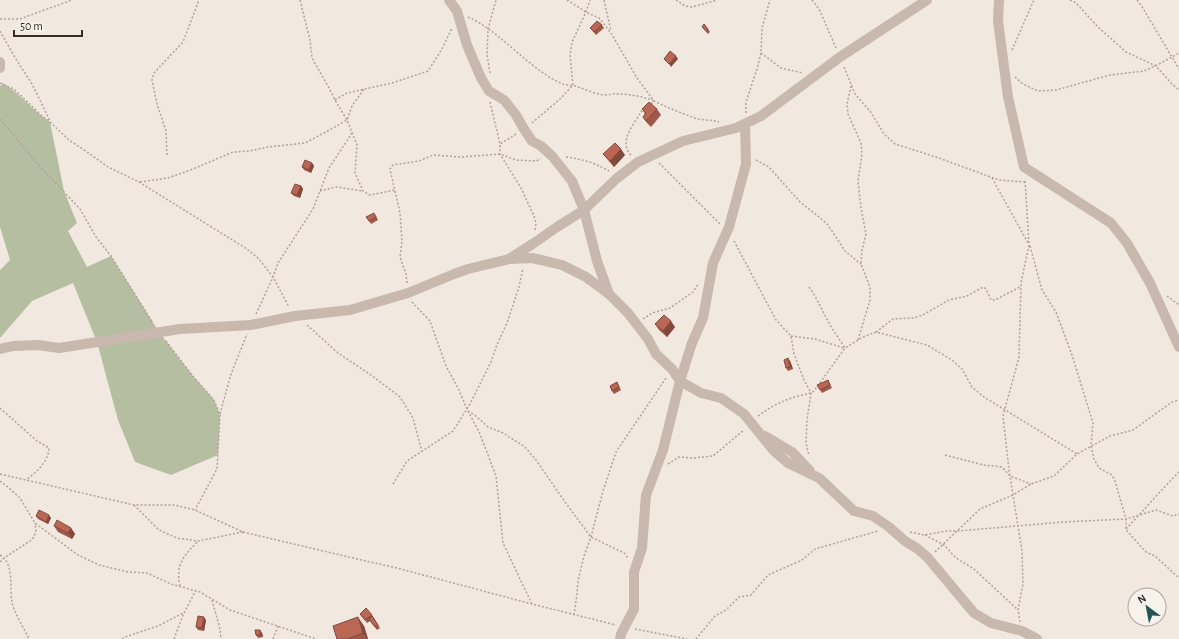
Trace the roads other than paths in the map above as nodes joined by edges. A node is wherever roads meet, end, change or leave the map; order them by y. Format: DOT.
graph roads {
  1 [pos="449,0"];
  2 [pos="927,0"];
  3 [pos="999,0"];
  4 [pos="0,62"];
  5 [pos="0,68"];
  6 [pos="740,126"];
  7 [pos="584,210"];
  8 [pos="509,259"];
  9 [pos="609,294"];
  10 [pos="1179,348"];
  11 [pos="0,349"];
  12 [pos="680,381"];
  13 [pos="620,639"];
  14 [pos="1037,639"];
  1 -- 7 [label="street"];
  2 -- 6 [label="street"];
  3 -- 10 [label="street"];
  4 -- 5 [label="street"];
  6 -- 7 [label="street"];
  6 -- 12 [label="street"];
  7 -- 8 [label="street"];
  7 -- 9 [label="street"];
  8 -- 9 [label="street"];
  8 -- 11 [label="street"];
  9 -- 12 [label="street"];
  12 -- 13 [label="street"];
  12 -- 14 [label="street"];
}
